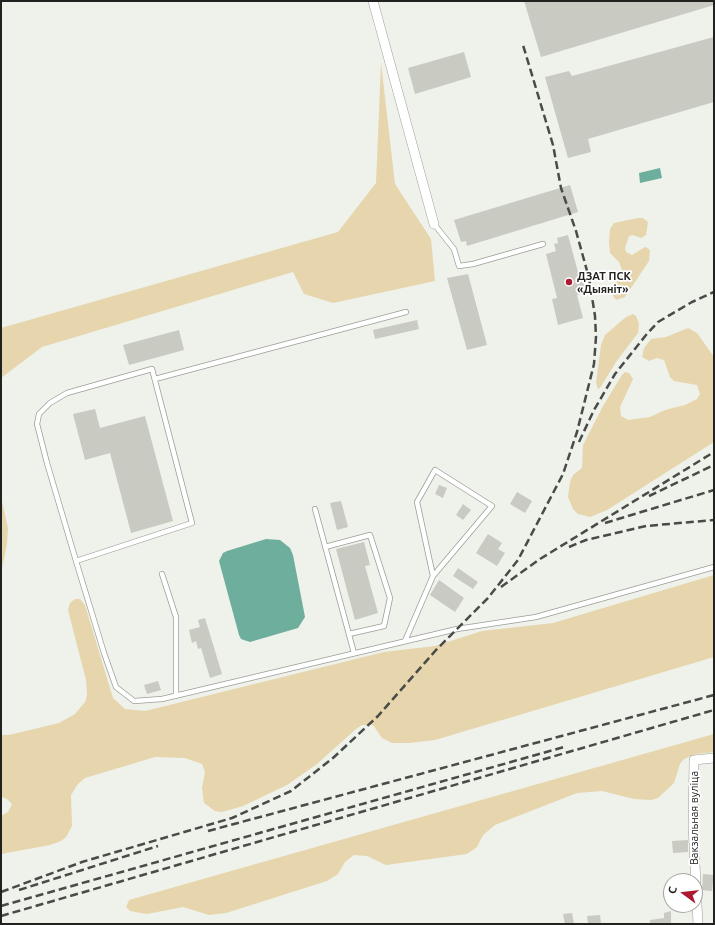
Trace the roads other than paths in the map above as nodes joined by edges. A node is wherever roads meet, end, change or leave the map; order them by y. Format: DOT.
graph roads {
  1 [pos="373,1"];
  2 [pos="434,224"];
  3 [pos="543,244"];
  4 [pos="406,312"];
  5 [pos="155,379"];
  6 [pos="315,509"];
  7 [pos="325,547"];
  8 [pos="76,561"];
  9 [pos="714,567"];
  10 [pos="162,574"];
  11 [pos="433,576"];
  12 [pos="349,634"];
  13 [pos="405,641"];
  14 [pos="354,653"];
  15 [pos="176,696"];
  16 [pos="714,758"];
  17 [pos="698,924"];
  1 -- 2 [label="street"];
  2 -- 3 [label="lane"];
  4 -- 5 [label="lane"];
  5 -- 8 [label="lane"];
  5 -- 8 [label="lane"];
  6 -- 7 [label="lane"];
  7 -- 12 [label="lane"];
  7 -- 12 [label="lane"];
  8 -- 15 [label="lane"];
  9 -- 13 [label="lane"];
  10 -- 15 [label="lane"];
  11 -- 11 [label="lane"];
  11 -- 13 [label="lane"];
  12 -- 14 [label="lane"];
  13 -- 14 [label="lane"];
  14 -- 15 [label="lane"];
  16 -- 17 [label="street, Вакзальная вуліца"];
}
